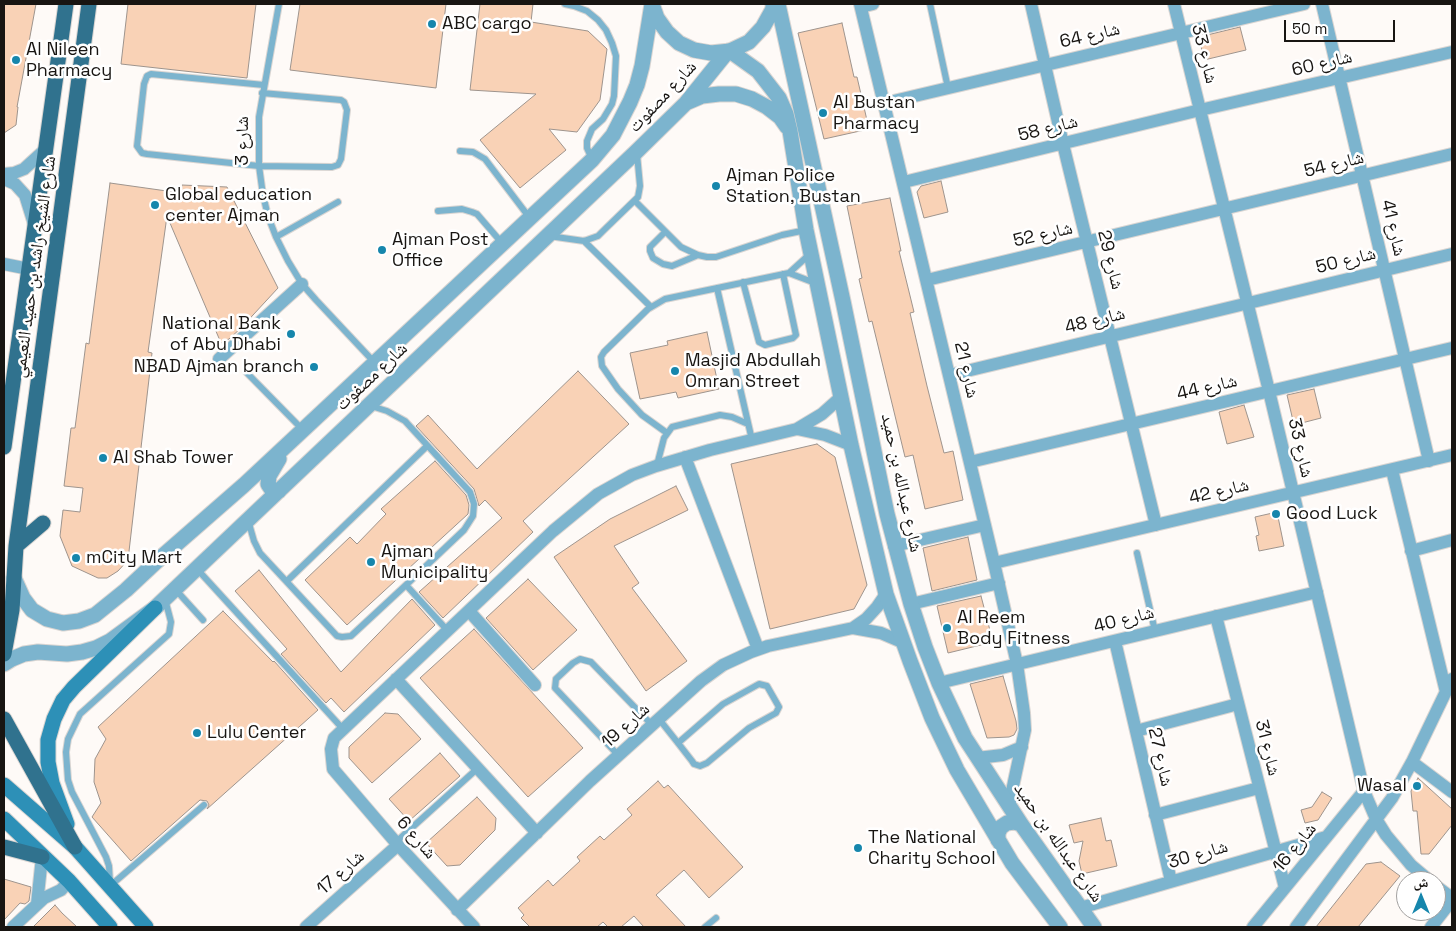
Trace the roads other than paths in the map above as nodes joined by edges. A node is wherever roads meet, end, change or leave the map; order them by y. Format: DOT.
graph roads {
  1 [pos="66,4"];
  2 [pos="89,4"];
  3 [pos="279,4"];
  4 [pos="565,4"];
  5 [pos="652,4"];
  6 [pos="773,4"];
  7 [pos="778,4"];
  8 [pos="930,4"];
  9 [pos="1031,4"];
  10 [pos="1174,4"];
  11 [pos="1304,4"];
  12 [pos="1322,4"];
  13 [pos="865,5"];
  14 [pos="1181,33"];
  15 [pos="729,51"];
  16 [pos="1452,52"];
  17 [pos="1045,65"];
  18 [pos="1339,78"];
  19 [pos="264,86"];
  20 [pos="948,88"];
  21 [pos="262,93"];
  22 [pos="686,102"];
  23 [pos="885,102"];
  24 [pos="1200,110"];
  25 [pos="790,131"];
  26 [pos="1063,144"];
  27 [pos="47,148"];
  28 [pos="460,151"];
  29 [pos="636,152"];
  30 [pos="1452,154"];
  31 [pos="592,160"];
  32 [pos="259,166"];
  33 [pos="4,174"];
  34 [pos="1362,177"];
  35 [pos="4,179"];
  36 [pos="904,182"];
  37 [pos="635,201"];
  38 [pos="338,202"];
  39 [pos="1225,210"];
  40 [pos="438,211"];
  41 [pos="530,218"];
  42 [pos="36,228"];
  43 [pos="806,230"];
  44 [pos="665,232"];
  45 [pos="547,236"];
  46 [pos="276,237"];
  47 [pos="584,241"];
  48 [pos="1087,243"];
  49 [pos="503,244"];
  50 [pos="811,253"];
  51 [pos="1452,254"];
  52 [pos="698,255"];
  53 [pos="4,264"];
  54 [pos="29,269"];
  55 [pos="1384,270"];
  56 [pos="786,274"];
  57 [pos="927,280"];
  58 [pos="743,282"];
  59 [pos="302,284"];
  60 [pos="818,285"];
  61 [pos="717,288"];
  62 [pos="1248,303"];
  63 [pos="651,307"];
  64 [pos="1110,336"];
  65 [pos="1452,348"];
  66 [pos="219,359"];
  67 [pos="1405,359"];
  68 [pos="375,363"];
  69 [pos="246,372"];
  70 [pos="950,374"];
  71 [pos="1269,391"];
  72 [pos="841,397"];
  73 [pos="370,405"];
  74 [pos="748,424"];
  75 [pos="1132,424"];
  76 [pos="797,429"];
  77 [pos="304,430"];
  78 [pos="667,433"];
  79 [pos="752,440"];
  80 [pos="851,445"];
  81 [pos="427,446"];
  82 [pos="4,447"];
  83 [pos="284,448"];
  84 [pos="1452,456"];
  85 [pos="684,457"];
  86 [pos="1430,461"];
  87 [pos="970,462"];
  88 [pos="656,466"];
  89 [pos="1392,470"];
  90 [pos="279,491"];
  91 [pos="1293,493"];
  92 [pos="248,520"];
  93 [pos="43,523"];
  94 [pos="985,525"];
  95 [pos="1156,525"];
  96 [pos="1452,540"];
  97 [pos="16,546"];
  98 [pos="894,546"];
  99 [pos="1412,551"];
  100 [pos="1137,553"];
  101 [pos="994,563"];
  102 [pos="197,569"];
  103 [pos="14,578"];
  104 [pos="287,582"];
  105 [pos="998,583"];
  106 [pos="406,585"];
  107 [pos="1317,592"];
  108 [pos="886,594"];
  109 [pos="165,599"];
  110 [pos="911,604"];
  111 [pos="469,611"];
  112 [pos="1216,616"];
  113 [pos="203,620"];
  114 [pos="852,628"];
  115 [pos="448,631"];
  116 [pos="1155,631"];
  117 [pos="1115,641"];
  118 [pos="902,642"];
  119 [pos="758,650"];
  120 [pos="4,654"];
  121 [pos="4,664"];
  122 [pos="1017,664"];
  123 [pos="396,679"];
  124 [pos="1452,680"];
  125 [pos="939,683"];
  126 [pos="535,685"];
  127 [pos="1446,692"];
  128 [pos="1238,704"];
  129 [pos="4,719"];
  130 [pos="656,722"];
  131 [pos="343,729"];
  132 [pos="1136,731"];
  133 [pos="678,743"];
  134 [pos="1022,747"];
  135 [pos="619,756"];
  136 [pos="977,758"];
  137 [pos="1412,762"];
  138 [pos="478,768"];
  139 [pos="4,785"];
  140 [pos="1260,788"];
  141 [pos="1364,791"];
  142 [pos="1452,792"];
  143 [pos="204,805"];
  144 [pos="1009,805"];
  145 [pos="1155,815"];
  146 [pos="4,818"];
  147 [pos="1376,819"];
  148 [pos="1021,824"];
  149 [pos="537,833"];
  150 [pos="1326,837"];
  151 [pos="998,840"];
  152 [pos="397,844"];
  153 [pos="4,847"];
  154 [pos="75,847"];
  155 [pos="1275,852"];
  156 [pos="42,857"];
  157 [pos="1418,871"];
  158 [pos="70,881"];
  159 [pos="1171,881"];
  160 [pos="109,887"];
  161 [pos="1285,888"];
  162 [pos="1452,899"];
  163 [pos="37,904"];
  164 [pos="1080,908"];
  165 [pos="457,910"];
  166 [pos="716,918"];
  167 [pos="13,927"];
  168 [pos="110,927"];
  169 [pos="146,927"];
  170 [pos="306,927"];
  171 [pos="474,927"];
  172 [pos="706,927"];
  173 [pos="1060,927"];
  174 [pos="1094,927"];
  175 [pos="1253,927"];
  176 [pos="1296,927"];
  177 [pos="1431,927"];
  1 -- 27 [label="main road, شارع الشيخ راشد بن حميد النعيمي"];
  2 -- 97 [label="main road, شارع الشيخ راشد بن حميد النعيمي"];
  3 -- 19 [label="lane, شارع 3"];
  4 -- 31 [label="lane"];
  5 -- 15 [label="street"];
  5 -- 31 [label="street, شارع مصفوت"];
  6 -- 15 [label="street"];
  7 -- 98 [label="street, شارع عبدالله بن حميد"];
  8 -- 20 [label="lane"];
  9 -- 17 [label="street, شارع 29"];
  10 -- 14 [label="street, شارع 33"];
  11 -- 14 [label="street, شارع 64"];
  12 -- 18 [label="street, شارع 41"];
  13 -- 23 [label="street, شارع 21"];
  14 -- 17 [label="street, شارع 64"];
  14 -- 24 [label="street, شارع 33"];
  15 -- 22 [label="street, شارع مصفوت"];
  15 -- 25 [label="street"];
  16 -- 18 [label="street, شارع 60"];
  17 -- 20 [label="street, شارع 64"];
  17 -- 26 [label="street, شارع 29"];
  18 -- 24 [label="street, شارع 60"];
  18 -- 34 [label="street, شارع 41"];
  19 -- 21 [label="lane, شارع 3"];
  19 -- 32 [label="lane"];
  20 -- 23 [label="street, شارع 64"];
  21 -- 32 [label="lane, شارع 3"];
  21 -- 32 [label="lane"];
  22 -- 25 [label="street"];
  22 -- 29 [label="street, شارع مصفوت"];
  23 -- 36 [label="street, شارع 21"];
  24 -- 26 [label="street, شارع 58"];
  24 -- 39 [label="street, شارع 33"];
  25 -- 43 [label="street"];
  26 -- 36 [label="street, شارع 58"];
  26 -- 48 [label="street, شارع 29"];
  27 -- 33 [label="street"];
  27 -- 42 [label="main road, شارع الشيخ راشد بن حميد النعيمي"];
  28 -- 41 [label="lane"];
  29 -- 37 [label="lane"];
  29 -- 45 [label="street, شارع مصفوت"];
  30 -- 34 [label="street, شارع 54"];
  31 -- 41 [label="street, شارع مصفوت"];
  32 -- 46 [label="lane, شارع 3"];
  34 -- 39 [label="street, شارع 54"];
  34 -- 55 [label="street, شارع 41"];
  35 -- 42 [label="street"];
  36 -- 57 [label="street, شارع 21"];
  37 -- 44 [label="lane"];
  37 -- 47 [label="lane"];
  38 -- 46 [label="lane"];
  39 -- 48 [label="street, شارع 52"];
  39 -- 62 [label="street, شارع 33"];
  40 -- 49 [label="lane"];
  41 -- 49 [label="street, شارع مصفوت"];
  42 -- 54 [label="main road, شارع الشيخ راشد بن حميد النعيمي"];
  43 -- 50 [label="street"];
  43 -- 52 [label="lane"];
  44 -- 52 [label="lane"];
  44 -- 52 [label="lane"];
  45 -- 47 [label="lane"];
  45 -- 73 [label="street, شارع مصفوت"];
  46 -- 59 [label="lane, شارع 3"];
  47 -- 63 [label="lane"];
  48 -- 57 [label="street, شارع 52"];
  48 -- 64 [label="street, شارع 29"];
  49 -- 68 [label="street, شارع مصفوت"];
  50 -- 56 [label="lane"];
  50 -- 60 [label="street"];
  51 -- 55 [label="street, شارع 50"];
  53 -- 54 [label="street"];
  54 -- 82 [label="main road, شارع الشيخ راشد بن حميد النعيمي"];
  55 -- 62 [label="street, شارع 50"];
  55 -- 67 [label="street, شارع 41"];
  56 -- 58 [label="lane"];
  56 -- 58 [label="lane"];
  56 -- 60 [label="lane"];
  57 -- 70 [label="street, شارع 21"];
  58 -- 61 [label="lane"];
  59 -- 66 [label="street"];
  59 -- 68 [label="lane, شارع 3"];
  60 -- 72 [label="street"];
  61 -- 63 [label="lane"];
  61 -- 74 [label="lane"];
  62 -- 64 [label="street, شارع 48"];
  62 -- 71 [label="street, شارع 33"];
  63 -- 78 [label="lane"];
  64 -- 70 [label="street, شارع 48"];
  64 -- 75 [label="street, شارع 29"];
  65 -- 67 [label="street, شارع 44"];
  67 -- 71 [label="street, شارع 44"];
  67 -- 86 [label="street, شارع 41"];
  68 -- 77 [label="street, شارع مصفوت"];
  69 -- 77 [label="lane"];
  70 -- 87 [label="street, شارع 21"];
  71 -- 75 [label="street, شارع 44"];
  71 -- 91 [label="street, شارع 33"];
  72 -- 76 [label="street"];
  72 -- 80 [label="street"];
  73 -- 81 [label="lane"];
  73 -- 90 [label="street, شارع مصفوت"];
  74 -- 78 [label="lane"];
  74 -- 79 [label="lane"];
  75 -- 87 [label="street, شارع 44"];
  75 -- 95 [label="street, شارع 29"];
  76 -- 79 [label="street"];
  76 -- 80 [label="street"];
  77 -- 83 [label="street, شارع مصفوت"];
  78 -- 88 [label="lane"];
  79 -- 85 [label="street"];
  80 -- 108 [label="street"];
  81 -- 104 [label="lane"];
  81 -- 106 [label="lane"];
  83 -- 90 [label="street"];
  83 -- 103 [label="street, شارع مصفوت"];
  84 -- 86 [label="street, شارع 42"];
  85 -- 88 [label="street"];
  85 -- 119 [label="street"];
  86 -- 89 [label="street, شارع 42"];
  87 -- 94 [label="street, شارع 21"];
  88 -- 111 [label="street"];
  89 -- 91 [label="street, شارع 42"];
  89 -- 99 [label="street"];
  90 -- 92 [label="street, شارع مصفوت"];
  91 -- 95 [label="street, شارع 42"];
  91 -- 107 [label="street, شارع 33"];
  92 -- 102 [label="street, شارع مصفوت"];
  92 -- 104 [label="lane"];
  93 -- 97 [label="main road"];
  94 -- 98 [label="street"];
  94 -- 101 [label="street, شارع 21"];
  95 -- 101 [label="street, شارع 42"];
  96 -- 99 [label="street"];
  97 -- 103 [label="main road, شارع الشيخ راشد بن حميد النعيمي"];
  98 -- 110 [label="street, شارع عبدالله بن حميد"];
  99 -- 127 [label="street"];
  100 -- 116 [label="lane"];
  101 -- 105 [label="street, شارع 21"];
  102 -- 109 [label="street, شارع مصفوت"];
  102 -- 131 [label="lane"];
  103 -- 120 [label="main road, شارع الشيخ راشد بن حميد النعيمي"];
  104 -- 106 [label="lane"];
  105 -- 110 [label="street"];
  105 -- 122 [label="street, شارع 21"];
  106 -- 115 [label="lane"];
  107 -- 112 [label="street, شارع 40"];
  107 -- 141 [label="street, شارع 33"];
  108 -- 114 [label="street, شارع 19"];
  108 -- 118 [label="street"];
  109 -- 113 [label="lane"];
  109 -- 121 [label="street, شارع مصفوت"];
  109 -- 154 [label="main road"];
  109 -- 160 [label="lane"];
  110 -- 125 [label="street, شارع عبدالله بن حميد"];
  111 -- 115 [label="street"];
  111 -- 126 [label="street"];
  112 -- 116 [label="street, شارع 40"];
  112 -- 128 [label="street, شارع 31"];
  114 -- 118 [label="street, شارع 19"];
  114 -- 119 [label="street, شارع 19"];
  115 -- 123 [label="street"];
  116 -- 117 [label="street, شارع 40"];
  117 -- 122 [label="street, شارع 40"];
  117 -- 132 [label="street, شارع 27"];
  118 -- 151 [label="street"];
  119 -- 130 [label="street, شارع 19"];
  122 -- 125 [label="street, شارع 40"];
  122 -- 134 [label="street, شارع 21"];
  123 -- 131 [label="street"];
  123 -- 138 [label="street"];
  124 -- 127 [label="street"];
  125 -- 136 [label="street, شارع عبدالله بن حميد"];
  127 -- 137 [label="street"];
  128 -- 132 [label="street"];
  128 -- 140 [label="street, شارع 31"];
  129 -- 154 [label="main road"];
  130 -- 133 [label="lane"];
  130 -- 135 [label="street, شارع 19"];
  130 -- 135 [label="lane"];
  131 -- 152 [label="street, شارع 6"];
  132 -- 145 [label="street, شارع 27"];
  133 -- 133 [label="lane"];
  134 -- 136 [label="street"];
  134 -- 144 [label="street, شارع 21"];
  135 -- 149 [label="street, شارع 19"];
  136 -- 144 [label="street, شارع عبدالله بن حميد"];
  137 -- 142 [label="street"];
  137 -- 147 [label="street"];
  138 -- 149 [label="street"];
  138 -- 152 [label="lane"];
  139 -- 154 [label="main road"];
  140 -- 145 [label="street"];
  140 -- 155 [label="street, شارع 31"];
  141 -- 147 [label="street, شارع 33"];
  141 -- 150 [label="street, شارع 16"];
  143 -- 160 [label="lane"];
  144 -- 148 [label="street, شارع عبدالله بن حميد"];
  145 -- 159 [label="street, شارع 27"];
  146 -- 156 [label="main road"];
  147 -- 157 [label="street, شارع 33"];
  147 -- 176 [label="street"];
  148 -- 151 [label="street"];
  148 -- 164 [label="street, شارع عبدالله بن حميد"];
  149 -- 165 [label="street, شارع 19"];
  150 -- 155 [label="street, شارع 30"];
  150 -- 161 [label="street, شارع 16"];
  151 -- 173 [label="street"];
  152 -- 165 [label="street, شارع 6"];
  152 -- 170 [label="street, شارع 17"];
  153 -- 156 [label="main road"];
  154 -- 160 [label="main road"];
  155 -- 159 [label="street, شارع 30"];
  155 -- 161 [label="street, شارع 31"];
  156 -- 158 [label="main road"];
  156 -- 163 [label="street"];
  158 -- 163 [label="street"];
  158 -- 168 [label="main road"];
  159 -- 164 [label="street, شارع 30"];
  160 -- 169 [label="main road"];
  161 -- 175 [label="street, شارع 16"];
  162 -- 177 [label="street"];
  163 -- 167 [label="street"];
  164 -- 174 [label="street, شارع عبدالله بن حميد"];
  165 -- 171 [label="street, شارع 6"];
  166 -- 172 [label="lane"];
}
